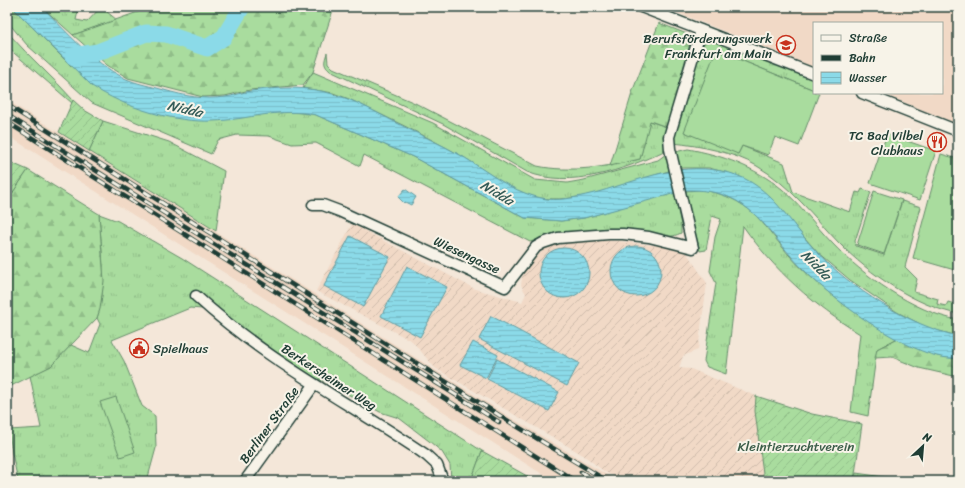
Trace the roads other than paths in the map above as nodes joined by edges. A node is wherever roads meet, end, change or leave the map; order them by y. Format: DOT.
graph roads {
  1 [pos="641,7"];
  2 [pos="702,30"];
  3 [pos="813,74"];
  4 [pos="865,94"];
  5 [pos="958,131"];
  6 [pos="313,205"];
  7 [pos="196,296"];
  8 [pos="314,385"];
  9 [pos="246,481"];
  10 [pos="442,481"];
  1 -- 2 [label="street"];
  2 -- 3 [label="street"];
  2 -- 6 [label="street, Wiesengasse"];
  4 -- 5 [label="street"];
  7 -- 8 [label="street, Berkersheimer Weg"];
  8 -- 9 [label="street, Berliner Straße"];
  8 -- 10 [label="street, Berkersheimer Weg"];
}
